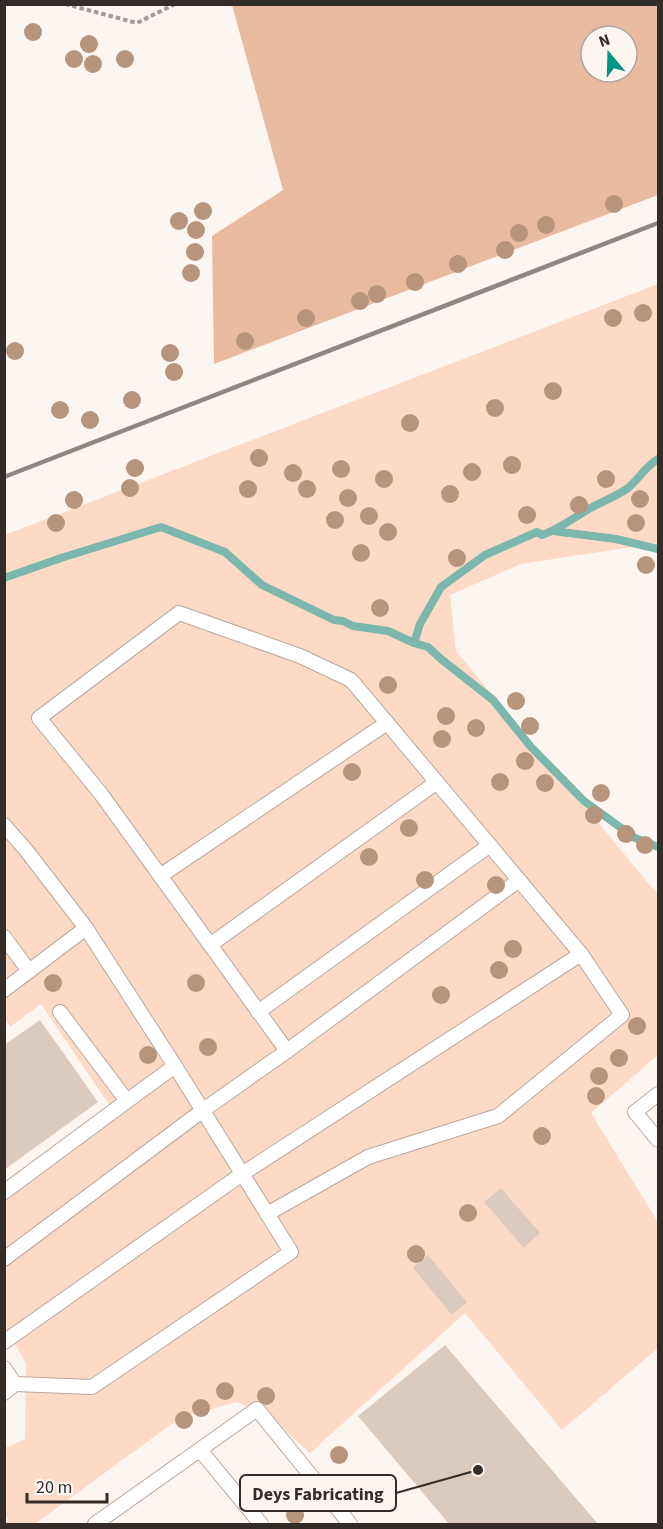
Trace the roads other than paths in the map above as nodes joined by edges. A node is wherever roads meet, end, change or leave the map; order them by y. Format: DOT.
graph roads {
  1 [pos="387,723"];
  2 [pos="437,782"];
  3 [pos="4,825"];
  4 [pos="490,845"];
  5 [pos="160,876"];
  6 [pos="519,880"];
  7 [pos="86,928"];
  8 [pos="4,937"];
  9 [pos="210,945"];
  10 [pos="580,954"];
  11 [pos="29,971"];
  12 [pos="4,990"];
  13 [pos="60,1012"];
  14 [pos="258,1012"];
  15 [pos="287,1051"];
  16 [pos="175,1066"];
  17 [pos="658,1094"];
  18 [pos="127,1101"];
  19 [pos="202,1111"];
  20 [pos="658,1140"];
  21 [pos="242,1174"];
  22 [pos="4,1192"];
  23 [pos="267,1214"];
  24 [pos="4,1259"];
  25 [pos="4,1342"];
  26 [pos="4,1368"];
  27 [pos="10,1388"];
  28 [pos="200,1450"];
  29 [pos="95,1524"];
  30 [pos="261,1524"];
  31 [pos="350,1524"];
  1 -- 2 [label="lane"];
  1 -- 5 [label="lane"];
  1 -- 5 [label="lane"];
  2 -- 4 [label="lane"];
  2 -- 9 [label="lane"];
  3 -- 7 [label="lane"];
  4 -- 6 [label="lane"];
  4 -- 14 [label="lane"];
  5 -- 9 [label="lane"];
  6 -- 10 [label="lane"];
  6 -- 15 [label="lane"];
  7 -- 11 [label="lane"];
  7 -- 16 [label="lane"];
  8 -- 11 [label="lane"];
  9 -- 14 [label="lane"];
  10 -- 21 [label="lane"];
  10 -- 23 [label="lane"];
  11 -- 12 [label="lane"];
  13 -- 18 [label="lane"];
  14 -- 15 [label="lane"];
  15 -- 19 [label="lane"];
  16 -- 18 [label="lane"];
  16 -- 19 [label="lane"];
  17 -- 20 [label="lane"];
  18 -- 22 [label="lane"];
  19 -- 21 [label="lane"];
  19 -- 24 [label="lane"];
  21 -- 23 [label="lane"];
  21 -- 25 [label="lane"];
  23 -- 27 [label="lane"];
  26 -- 27 [label="lane"];
  28 -- 29 [label="lane"];
  28 -- 30 [label="lane"];
  28 -- 31 [label="lane"];
}
